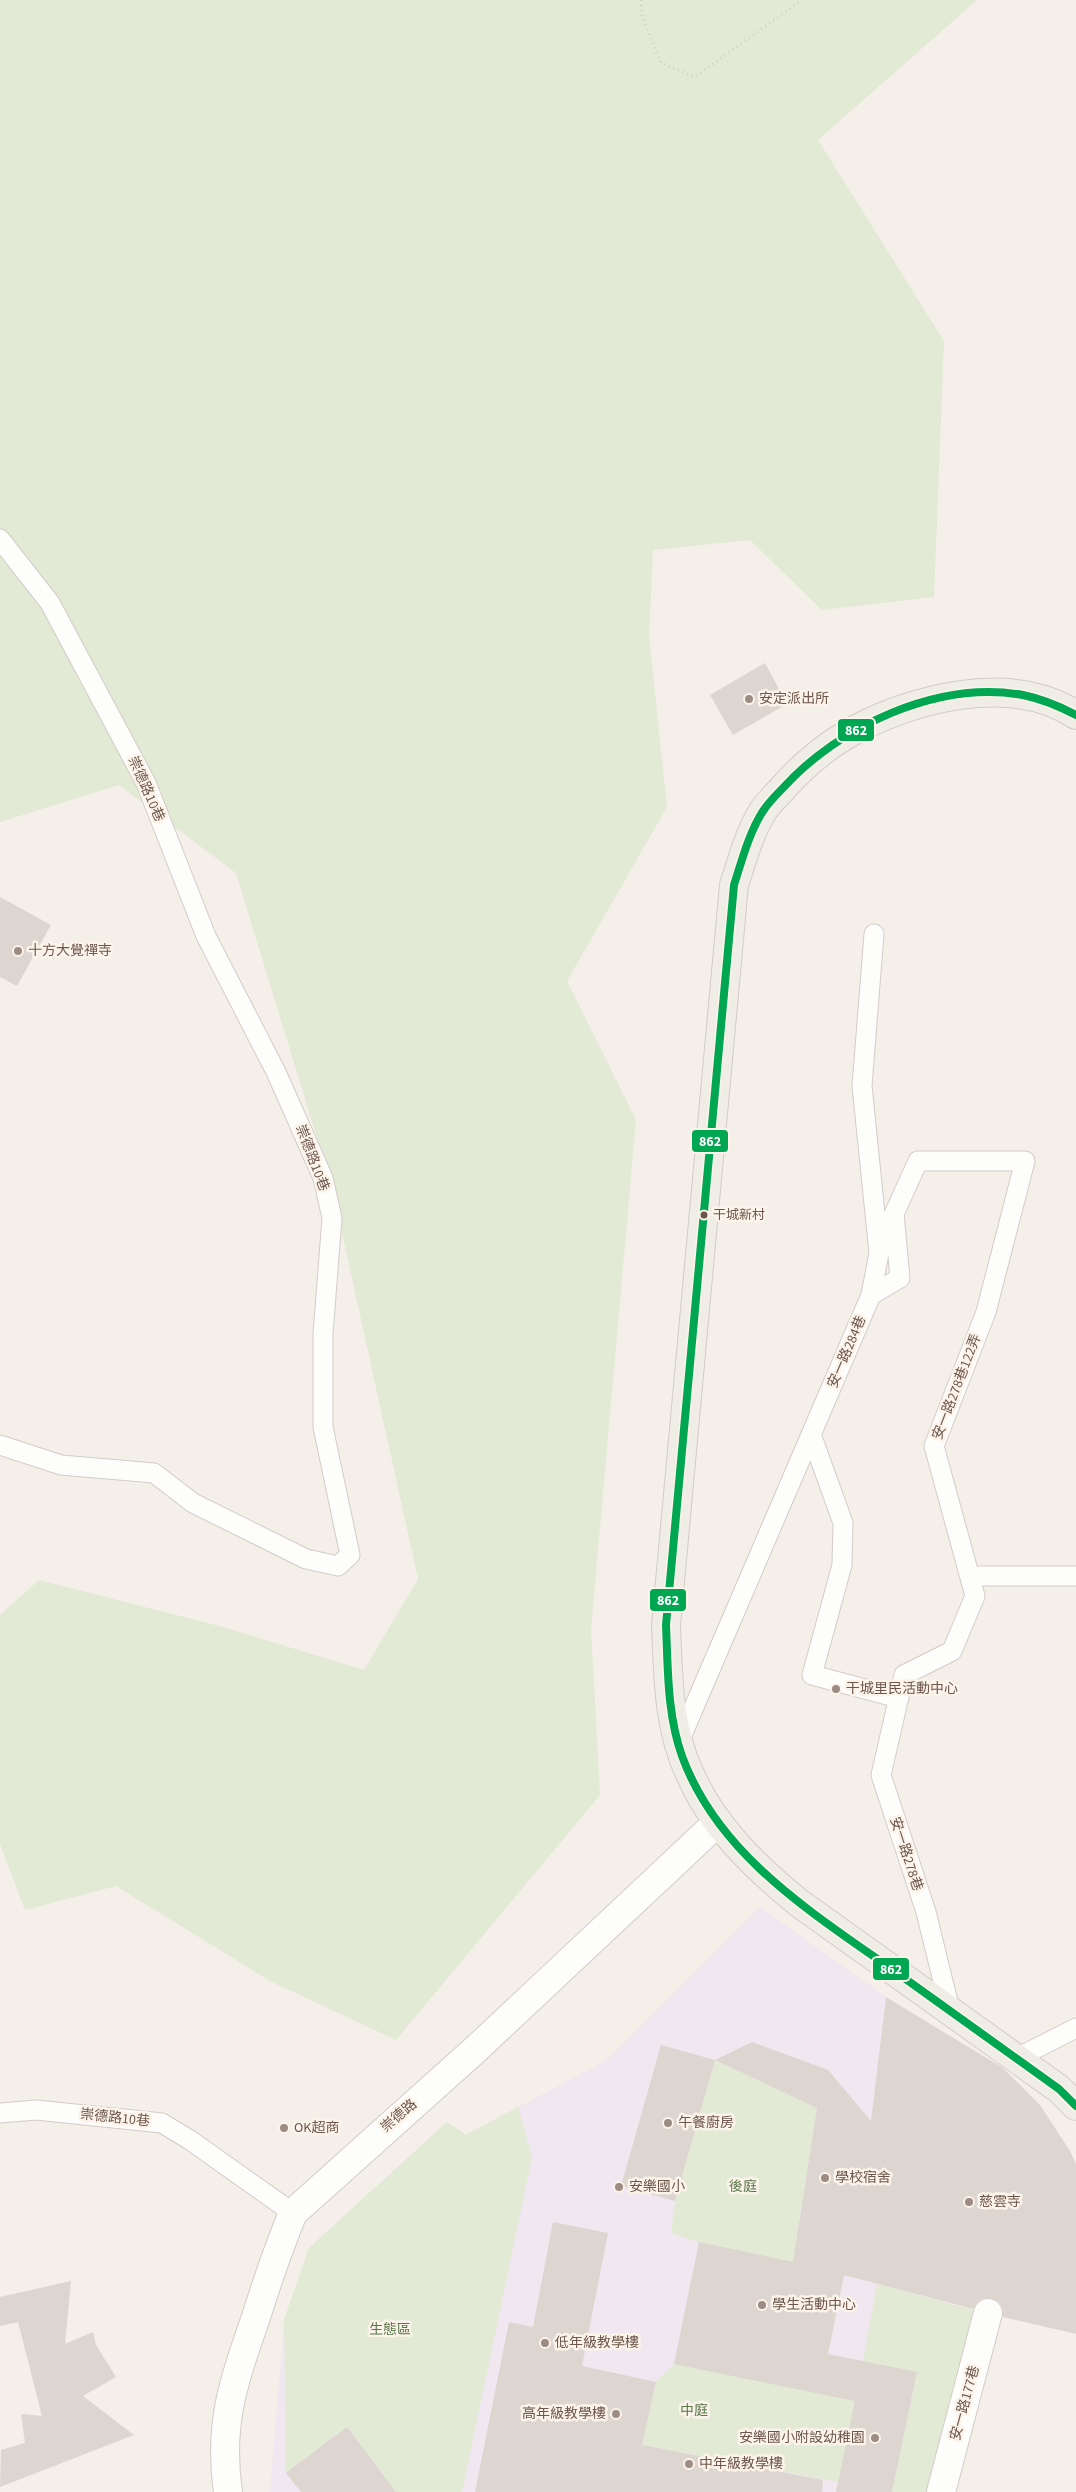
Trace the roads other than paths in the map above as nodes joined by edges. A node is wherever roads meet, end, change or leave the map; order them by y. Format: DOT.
graph roads {
  1 [pos="0,539"];
  2 [pos="1076,716"];
  3 [pos="874,934"];
  4 [pos="871,1295"];
  5 [pos="811,1434"];
  6 [pos="0,1445"];
  7 [pos="970,1576"];
  8 [pos="1076,1576"];
  9 [pos="899,1698"];
  10 [pos="679,1742"];
  11 [pos="718,1822"];
  12 [pos="950,2010"];
  13 [pos="1076,2028"];
  14 [pos="1017,2058"];
  15 [pos="1076,2106"];
  16 [pos="0,2113"];
  17 [pos="293,2213"];
  18 [pos="988,2313"];
  19 [pos="230,2488"];
  20 [pos="942,2492"];
  1 -- 6 [label="lane, 崇德路10巷"];
  2 -- 10 [label="main road"];
  3 -- 4 [label="lane, 安一路284巷"];
  4 -- 5 [label="lane, 安一路284巷"];
  4 -- 7 [label="lane, 安一路278巷122弄"];
  5 -- 9 [label="lane"];
  5 -- 10 [label="lane, 安一路284巷"];
  7 -- 8 [label="lane"];
  7 -- 9 [label="lane, 安一路278巷122弄"];
  9 -- 12 [label="lane, 安一路278巷"];
  10 -- 11 [label="main road"];
  11 -- 12 [label="main road"];
  11 -- 17 [label="street, 崇德路"];
  12 -- 14 [label="main road"];
  13 -- 14 [label="lane"];
  14 -- 15 [label="main road"];
  16 -- 17 [label="lane, 崇德路10巷"];
  17 -- 19 [label="street, 崇德路"];
  18 -- 20 [label="street, 安一路177巷"];
}
